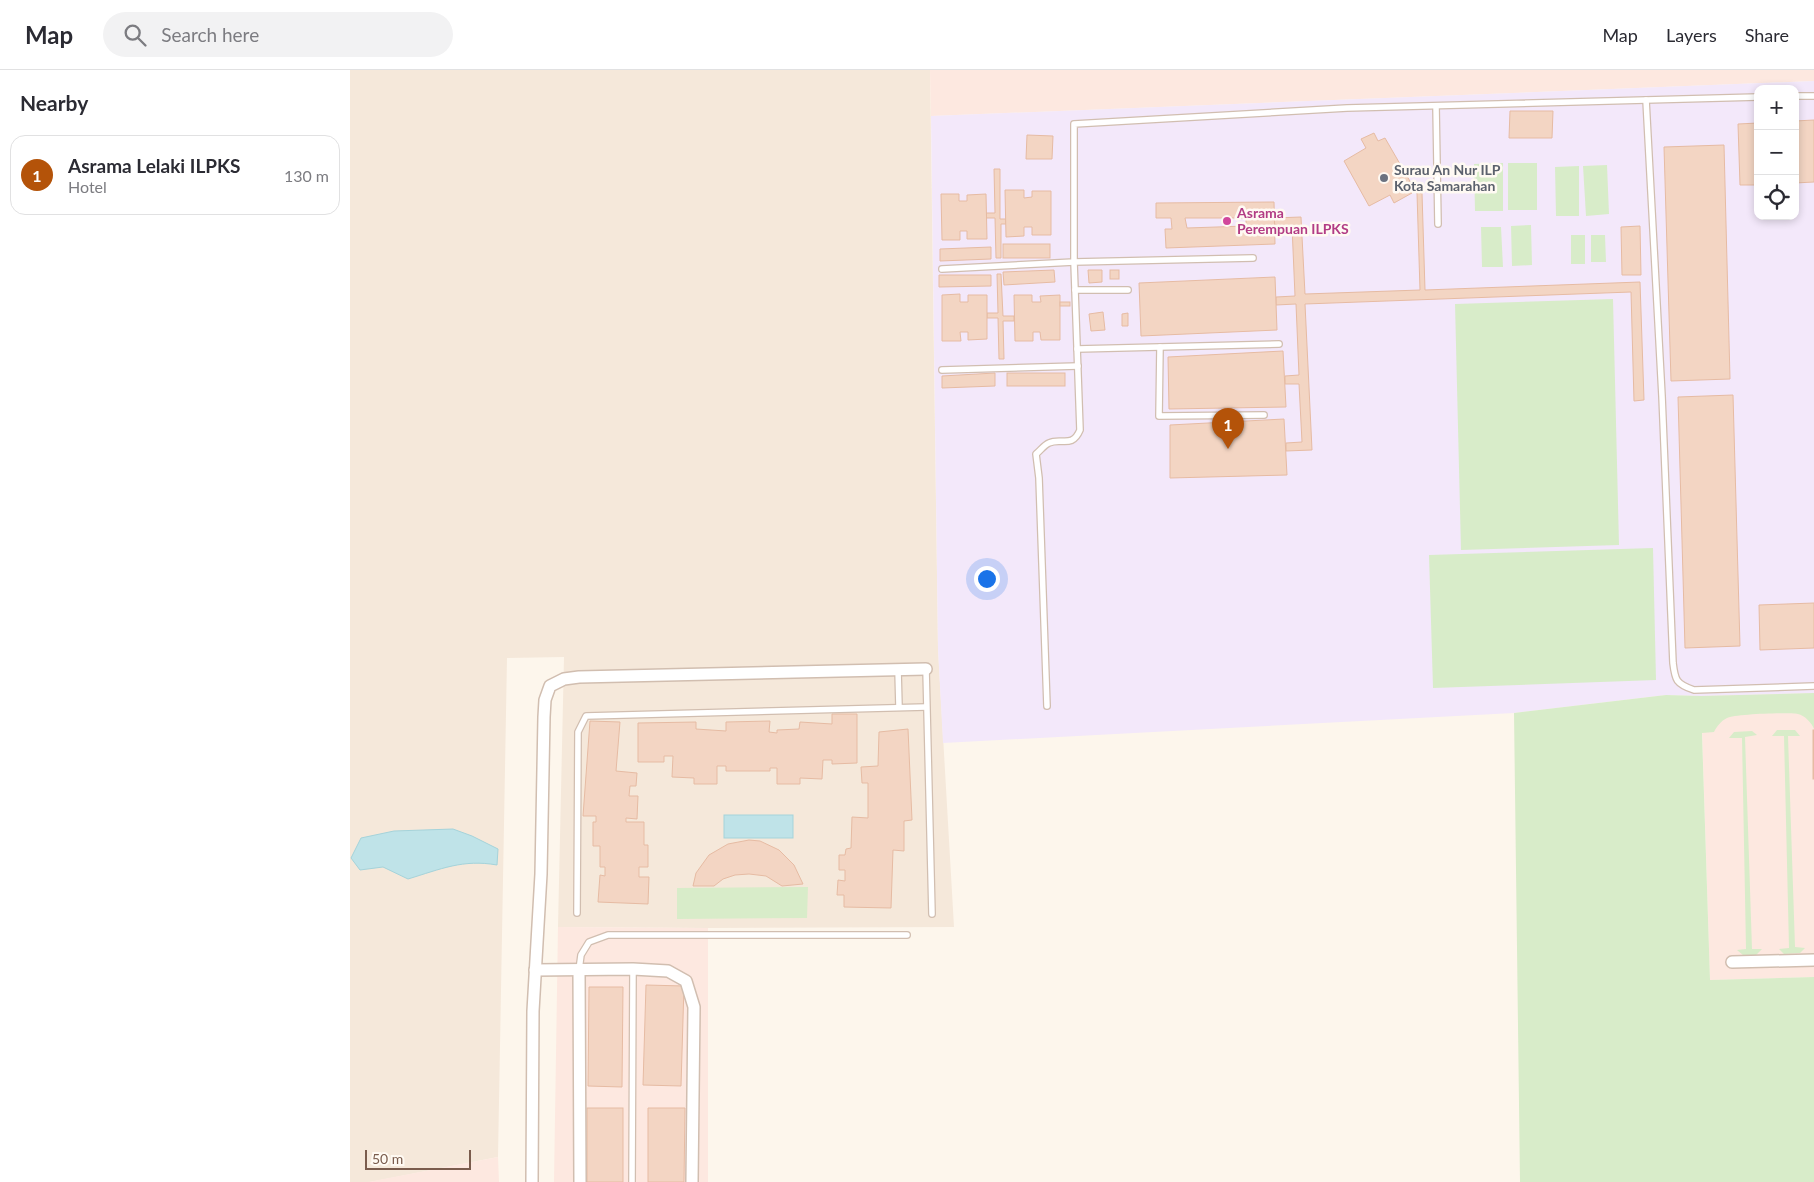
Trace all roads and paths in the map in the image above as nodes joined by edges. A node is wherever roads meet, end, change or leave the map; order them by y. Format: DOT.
graph roads {
  1 [pos="1799,96"];
  2 [pos="1814,96"];
  3 [pos="1754,97"];
  4 [pos="1646,100"];
  5 [pos="1436,106"];
  6 [pos="1438,224"];
  7 [pos="1253,258"];
  8 [pos="1074,262"];
  9 [pos="942,269"];
  10 [pos="1075,290"];
  11 [pos="1128,290"];
  12 [pos="1279,344"];
  13 [pos="1160,347"];
  14 [pos="1077,349"];
  15 [pos="1078,366"];
  16 [pos="942,370"];
  17 [pos="1264,415"];
  18 [pos="898,669"];
  19 [pos="926,669"];
  20 [pos="1814,686"];
  21 [pos="1046,706"];
  22 [pos="898,707"];
  23 [pos="926,707"];
  24 [pos="576,913"];
  25 [pos="932,914"];
  26 [pos="908,936"];
  27 [pos="1814,960"];
  28 [pos="1732,962"];
  29 [pos="633,969"];
  30 [pos="535,970"];
  31 [pos="579,970"];
  32 [pos="532,1182"];
  33 [pos="580,1182"];
  34 [pos="632,1182"];
  35 [pos="692,1182"];
  1 -- 2 [label="lane"];
  3 -- 4 [label="lane"];
  4 -- 5 [label="lane"];
  4 -- 20 [label="lane"];
  5 -- 6 [label="lane"];
  5 -- 8 [label="lane"];
  7 -- 8 [label="lane"];
  8 -- 9 [label="lane"];
  8 -- 10 [label="lane"];
  10 -- 11 [label="lane"];
  10 -- 14 [label="lane"];
  12 -- 13 [label="lane"];
  13 -- 14 [label="lane"];
  13 -- 17 [label="lane"];
  14 -- 15 [label="lane"];
  15 -- 16 [label="lane"];
  15 -- 21 [label="lane"];
  18 -- 19 [label="street"];
  18 -- 22 [label="lane"];
  18 -- 30 [label="street"];
  19 -- 23 [label="lane"];
  22 -- 23 [label="lane"];
  22 -- 24 [label="lane"];
  23 -- 25 [label="lane"];
  26 -- 31 [label="lane"];
  27 -- 28 [label="street"];
  29 -- 31 [label="street"];
  29 -- 34 [label="lane"];
  29 -- 35 [label="street"];
  30 -- 31 [label="street"];
  30 -- 32 [label="street"];
  31 -- 33 [label="street"];
}
